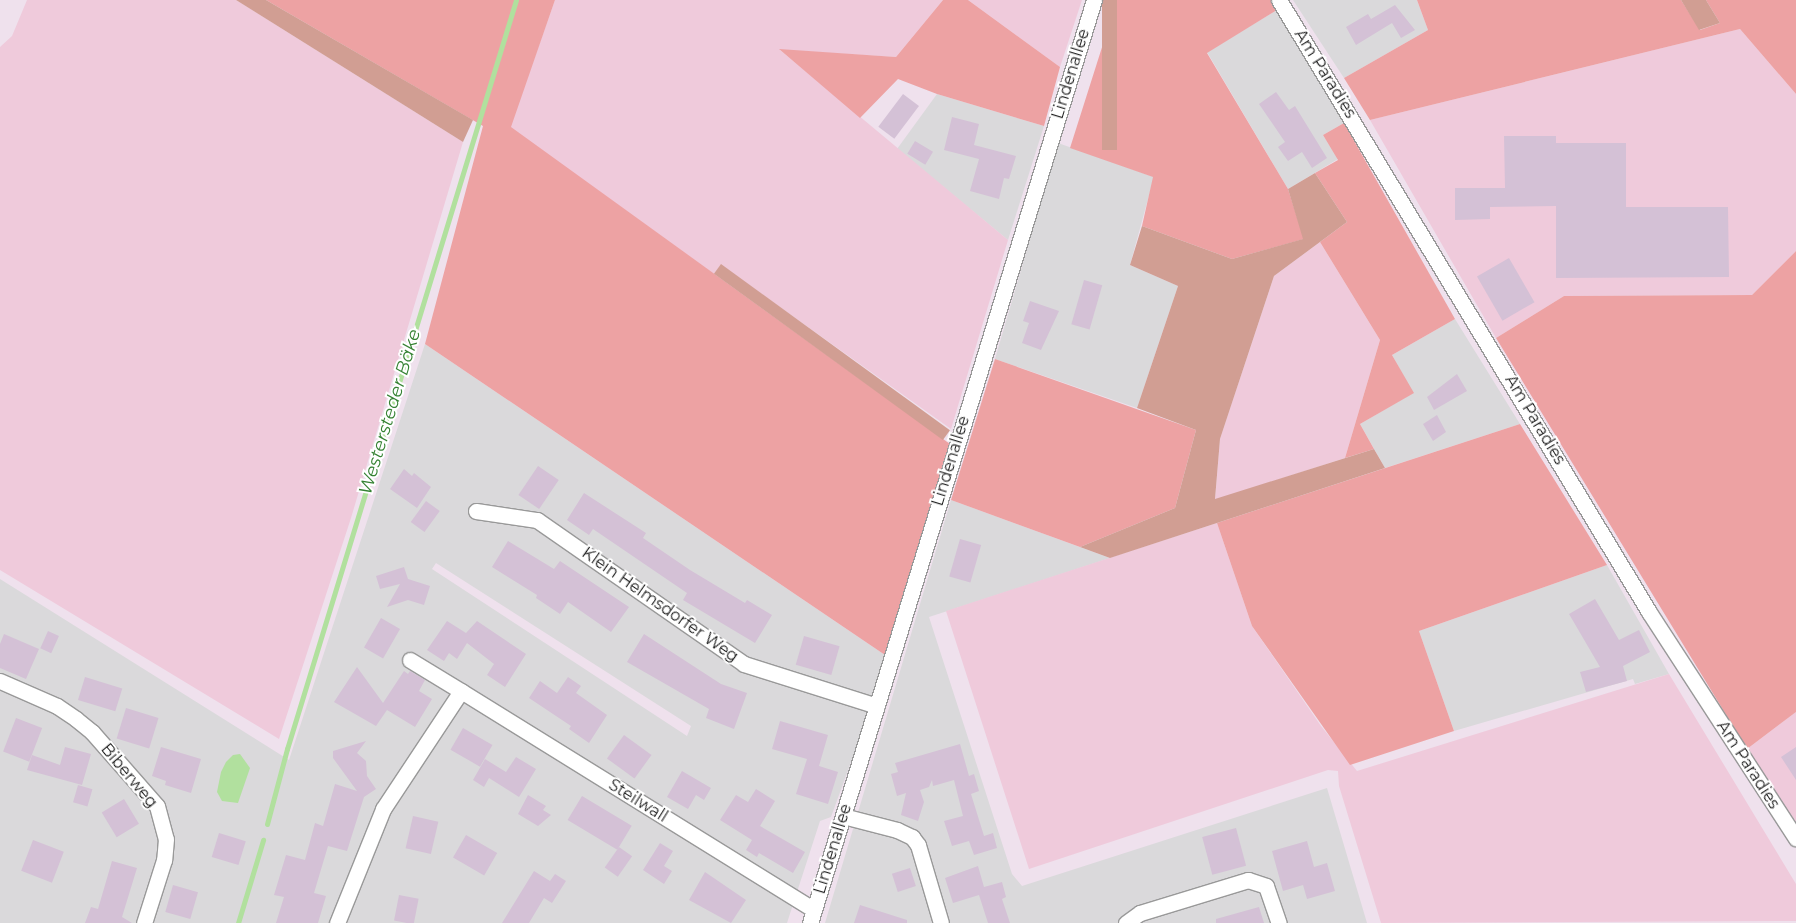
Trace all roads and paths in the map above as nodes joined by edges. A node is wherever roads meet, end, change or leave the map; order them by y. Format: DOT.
graph roads {
  1 [pos="1094,0"];
  2 [pos="1279,0"];
  3 [pos="476,510"];
  4 [pos="410,660"];
  5 [pos="0,681"];
  6 [pos="461,691"];
  7 [pos="877,706"];
  8 [pos="843,816"];
  9 [pos="1796,838"];
  10 [pos="812,917"];
  11 [pos="144,923"];
  12 [pos="337,923"];
  13 [pos="941,923"];
  14 [pos="1126,923"];
  15 [pos="1279,923"];
  1 -- 7 [label="street, Lindenallee"];
  2 -- 9 [label="street, Am Paradies"];
  3 -- 7 [label="street, Klein Helmsdorfer Weg"];
  4 -- 6 [label="street, Steilwall"];
  5 -- 11 [label="street, Biberweg"];
  6 -- 10 [label="street, Steilwall"];
  6 -- 12 [label="street"];
  7 -- 8 [label="street, Lindenallee"];
  8 -- 10 [label="street, Lindenallee"];
  8 -- 13 [label="street"];
  14 -- 15 [label="street"];
}
